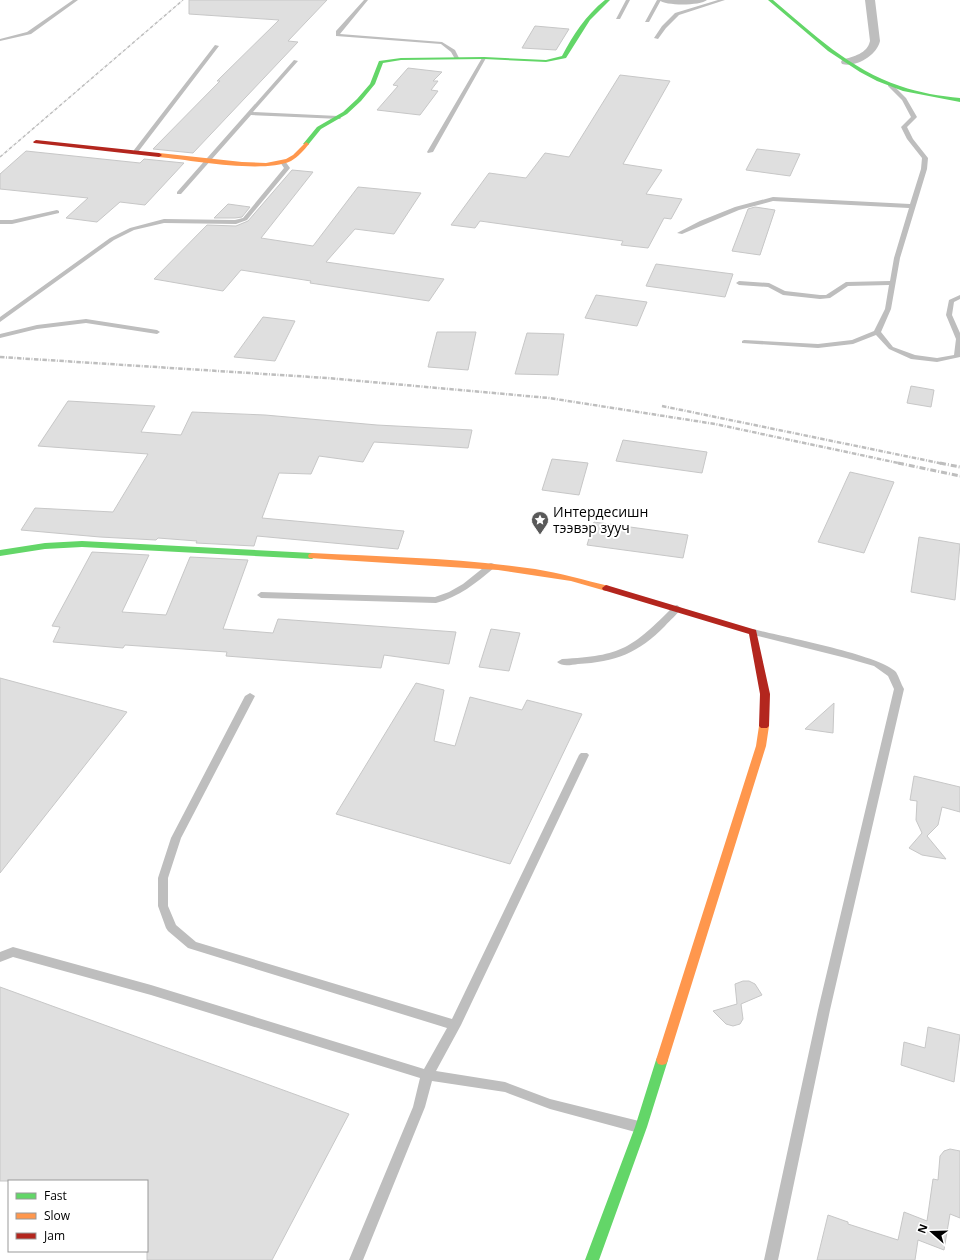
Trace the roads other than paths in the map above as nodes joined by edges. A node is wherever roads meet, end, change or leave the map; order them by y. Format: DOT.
graph roads {
  1 [pos="76,0"];
  2 [pos="366,0"];
  3 [pos="608,0"];
  4 [pos="628,0"];
  5 [pos="659,0"];
  6 [pos="664,0"];
  7 [pos="702,0"];
  8 [pos="723,0"];
  9 [pos="770,0"];
  10 [pos="870,0"];
  11 [pos="618,18"];
  12 [pos="647,21"];
  13 [pos="656,38"];
  14 [pos="0,40"];
  15 [pos="217,46"];
  16 [pos="458,58"];
  17 [pos="484,58"];
  18 [pos="296,61"];
  19 [pos="846,62"];
  20 [pos="890,85"];
  21 [pos="960,100"];
  22 [pos="250,113"];
  23 [pos="338,118"];
  24 [pos="36,142"];
  25 [pos="136,151"];
  26 [pos="430,152"];
  27 [pos="208,159"];
  28 [pos="283,162"];
  29 [pos="179,193"];
  30 [pos="913,206"];
  31 [pos="57,212"];
  32 [pos="0,222"];
  33 [pos="680,233"];
  34 [pos="738,283"];
  35 [pos="893,283"];
  36 [pos="960,297"];
  37 [pos="0,320"];
  38 [pos="157,332"];
  39 [pos="877,332"];
  40 [pos="0,336"];
  41 [pos="744,342"];
  42 [pos="0,553"];
  43 [pos="491,566"];
  44 [pos="261,595"];
  45 [pos="676,608"];
  46 [pos="753,632"];
  47 [pos="562,662"];
  48 [pos="250,696"];
  49 [pos="584,755"];
  50 [pos="0,957"];
  51 [pos="455,1025"];
  52 [pos="427,1075"];
  53 [pos="641,1127"];
  54 [pos="356,1260"];
  55 [pos="592,1260"];
  56 [pos="771,1260"];
  1 -- 14 [label="lane"];
  2 -- 16 [label="lane"];
  3 -- 17 [label="street"];
  4 -- 11 [label="lane"];
  5 -- 12 [label="lane"];
  6 -- 7 [label="street"];
  8 -- 13 [label="lane"];
  9 -- 19 [label="street"];
  10 -- 19 [label="street"];
  15 -- 25 [label="lane"];
  16 -- 17 [label="street"];
  16 -- 23 [label="street"];
  17 -- 26 [label="lane"];
  18 -- 22 [label="lane"];
  19 -- 20 [label="street"];
  20 -- 21 [label="street"];
  20 -- 30 [label="lane"];
  22 -- 23 [label="lane"];
  22 -- 27 [label="lane"];
  23 -- 28 [label="street"];
  24 -- 25 [label="street"];
  25 -- 27 [label="street"];
  27 -- 28 [label="street"];
  27 -- 29 [label="lane"];
  28 -- 37 [label="lane"];
  30 -- 33 [label="lane"];
  30 -- 35 [label="lane"];
  31 -- 32 [label="lane"];
  34 -- 35 [label="lane"];
  35 -- 39 [label="lane"];
  36 -- 39 [label="lane"];
  38 -- 40 [label="lane"];
  39 -- 41 [label="lane"];
  42 -- 43 [label="street"];
  43 -- 44 [label="lane"];
  43 -- 45 [label="street"];
  45 -- 46 [label="street"];
  45 -- 47 [label="lane"];
  46 -- 53 [label="street"];
  46 -- 56 [label="lane"];
  48 -- 51 [label="lane"];
  49 -- 51 [label="lane"];
  50 -- 52 [label="lane"];
  51 -- 52 [label="lane"];
  52 -- 53 [label="lane"];
  52 -- 54 [label="lane"];
  53 -- 55 [label="street"];
}
